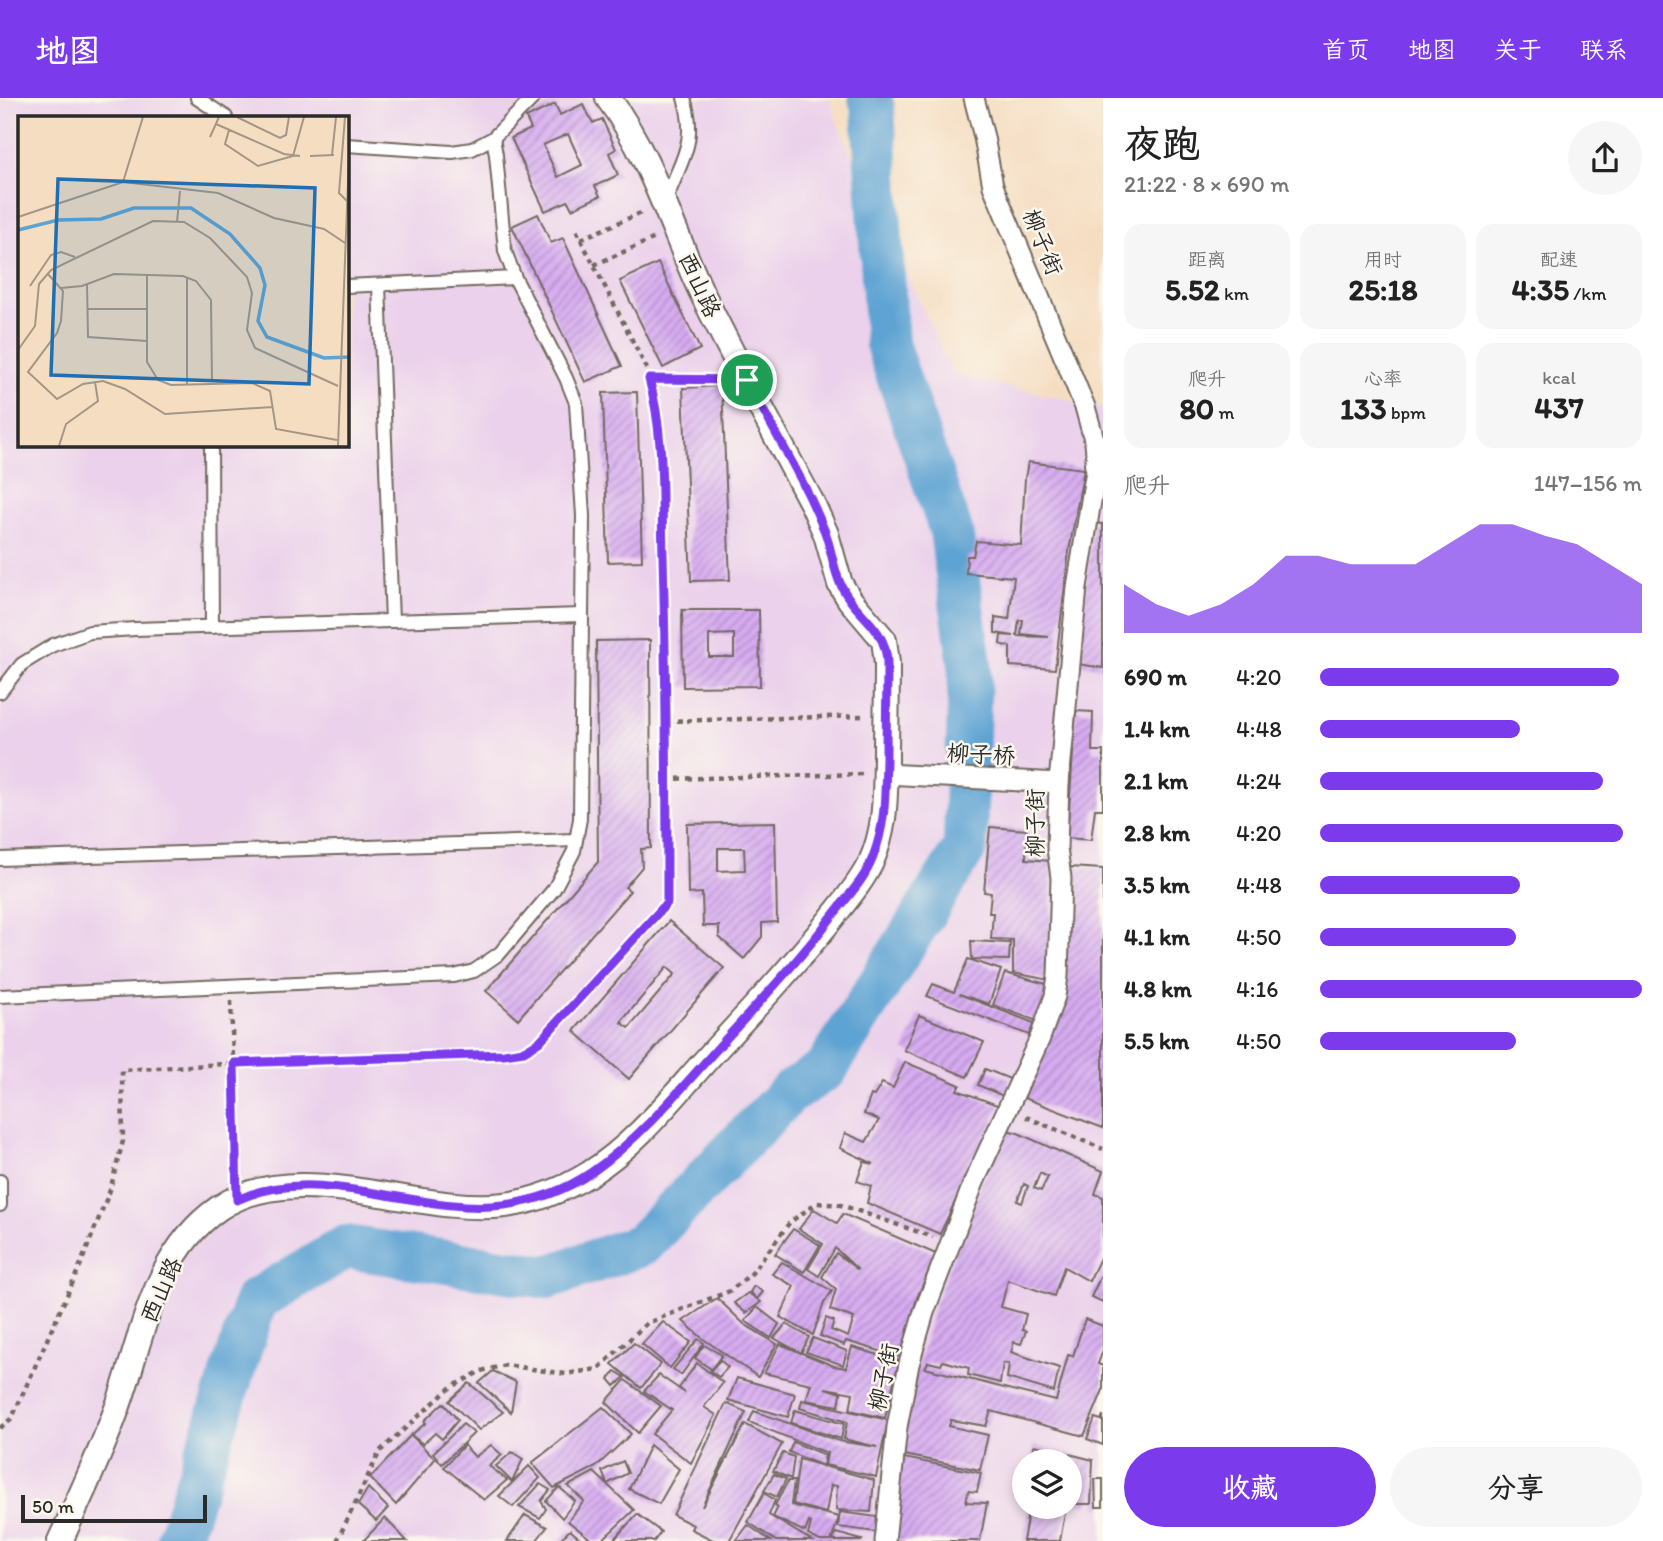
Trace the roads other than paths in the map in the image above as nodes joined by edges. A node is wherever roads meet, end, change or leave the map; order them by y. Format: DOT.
graph roads {
  1 [pos="197,98"];
  2 [pos="533,98"];
  3 [pos="608,98"];
  4 [pos="684,98"];
  5 [pos="974,98"];
  6 [pos="224,116"];
  7 [pos="493,138"];
  8 [pos="348,145"];
  9 [pos="665,206"];
  10 [pos="515,278"];
  11 [pos="379,285"];
  12 [pos="348,286"];
  13 [pos="211,446"];
  14 [pos="1100,464"];
  15 [pos="582,615"];
  16 [pos="392,621"];
  17 [pos="212,627"];
  18 [pos="0,692"];
  19 [pos="886,774"];
  20 [pos="1059,783"];
  21 [pos="576,840"];
  22 [pos="0,859"];
  23 [pos="0,996"];
  24 [pos="0,1181"];
  25 [pos="0,1205"];
  26 [pos="60,1541"];
  27 [pos="885,1541"];
  1 -- 6 [label="lane"];
  2 -- 7 [label="lane"];
  3 -- 9 [label="street, 西山路"];
  4 -- 9 [label="lane"];
  5 -- 14 [label="street, 柳子街"];
  7 -- 8 [label="lane"];
  7 -- 10 [label="lane"];
  9 -- 19 [label="street, 西山路"];
  10 -- 11 [label="lane"];
  10 -- 15 [label="lane"];
  11 -- 12 [label="lane"];
  11 -- 16 [label="lane"];
  13 -- 17 [label="lane"];
  14 -- 20 [label="street, 柳子街"];
  15 -- 16 [label="lane"];
  15 -- 21 [label="lane"];
  16 -- 17 [label="lane"];
  17 -- 18 [label="lane"];
  19 -- 20 [label="street, 柳子桥"];
  19 -- 26 [label="street, 西山路"];
  20 -- 27 [label="street, 柳子街"];
  21 -- 22 [label="lane"];
  21 -- 23 [label="lane"];
  24 -- 25 [label="lane"];
}
